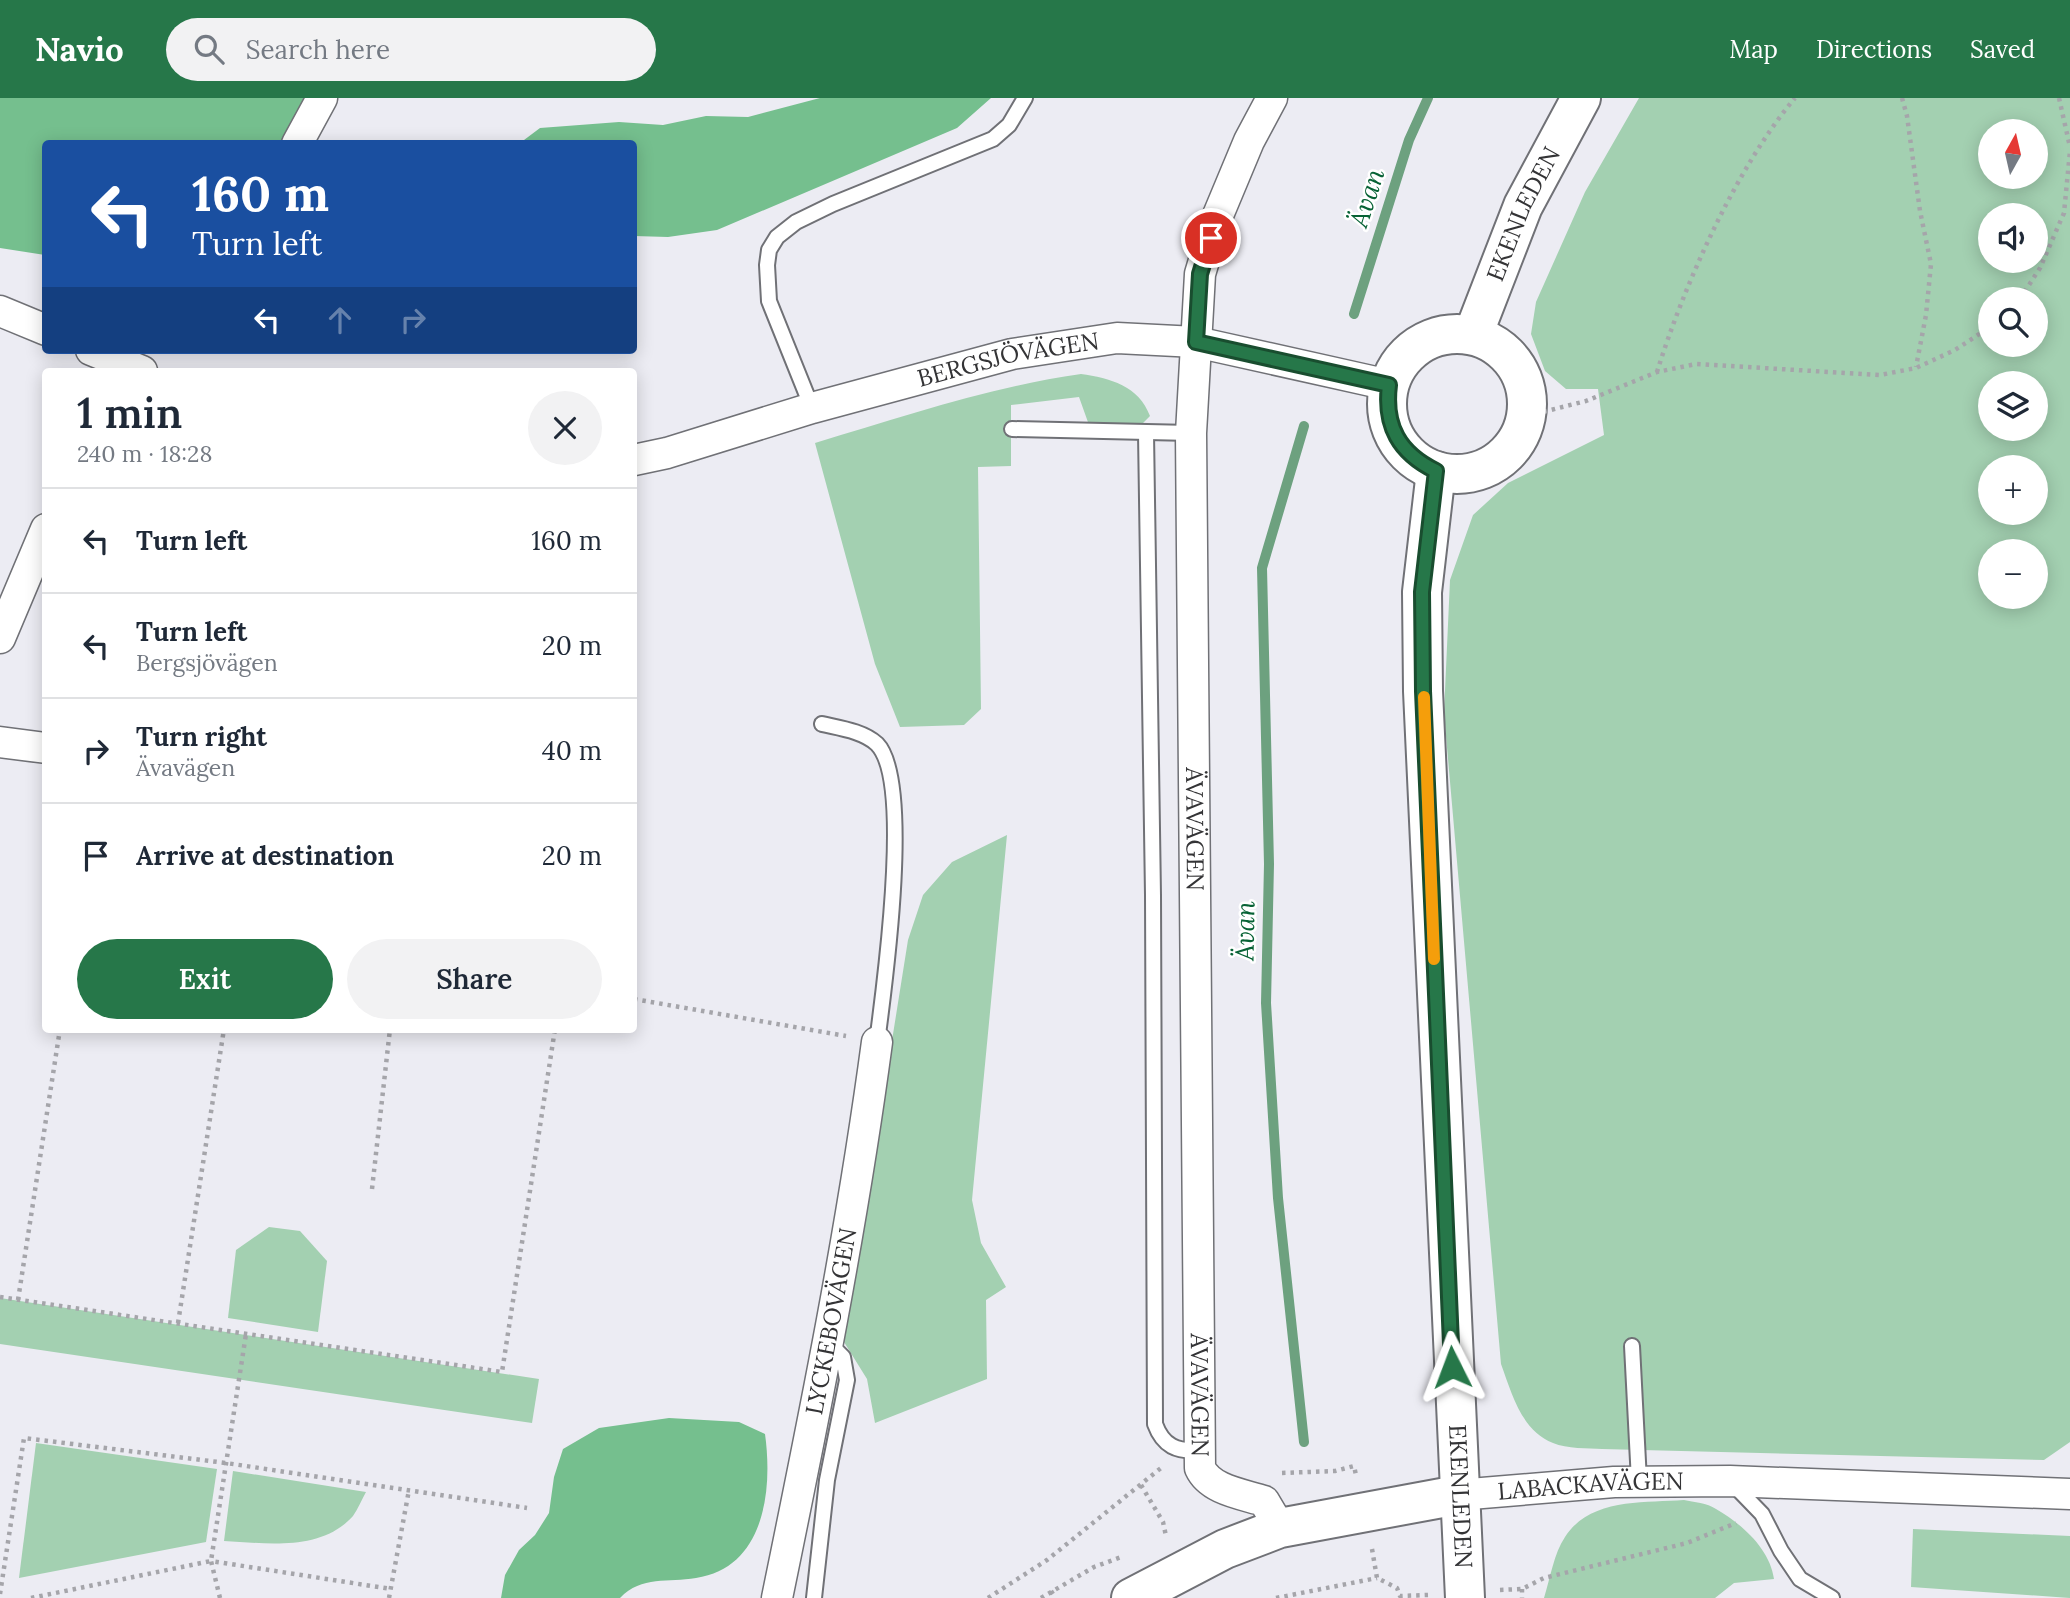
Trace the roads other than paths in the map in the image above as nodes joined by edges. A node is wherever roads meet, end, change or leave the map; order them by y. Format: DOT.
graph roads {
  1 [pos="322,98"];
  2 [pos="1025,98"];
  3 [pos="1272,98"];
  4 [pos="1581,98"];
  5 [pos="299,140"];
  6 [pos="0,311"];
  7 [pos="42,328"];
  8 [pos="1473,335"];
  9 [pos="1196,342"];
  10 [pos="103,354"];
  11 [pos="135,365"];
  12 [pos="1389,385"];
  13 [pos="812,408"];
  14 [pos="1012,429"];
  15 [pos="1146,433"];
  16 [pos="1191,433"];
  17 [pos="637,459"];
  18 [pos="1436,471"];
  19 [pos="42,538"];
  20 [pos="0,638"];
  21 [pos="822,724"];
  22 [pos="0,742"];
  23 [pos="42,747"];
  24 [pos="877,1042"];
  25 [pos="829,1343"];
  26 [pos="1632,1346"];
  27 [pos="1190,1451"];
  28 [pos="1639,1481"];
  29 [pos="1730,1481"];
  30 [pos="2066,1488"];
  31 [pos="1458,1495"];
  32 [pos="1280,1528"];
  33 [pos="1464,1595"];
  34 [pos="777,1598"];
  35 [pos="814,1598"];
  36 [pos="1131,1598"];
  37 [pos="1832,1598"];
  1 -- 5 [label="street"];
  2 -- 13 [label="lane"];
  3 -- 9 [label="street, ÄVAVÄGEN"];
  4 -- 8 [label="street, EKENLEDEN"];
  6 -- 7 [label="street"];
  8 -- 12 [label="street"];
  8 -- 18 [label="street"];
  9 -- 12 [label="street, BERGSJÖVÄGEN"];
  9 -- 13 [label="street, BERGSJÖVÄGEN"];
  9 -- 16 [label="street, ÄVAVÄGEN"];
  10 -- 11 [label="street"];
  12 -- 18 [label="street"];
  13 -- 17 [label="street, BERGSJÖVÄGEN"];
  14 -- 15 [label="lane"];
  15 -- 16 [label="lane"];
  15 -- 27 [label="lane"];
  16 -- 27 [label="street, ÄVAVÄGEN"];
  18 -- 31 [label="street, EKENLEDEN"];
  19 -- 20 [label="street"];
  21 -- 24 [label="lane"];
  22 -- 23 [label="street"];
  24 -- 25 [label="street, LYCKEBOVÄGEN"];
  25 -- 34 [label="street, LYCKEBOVÄGEN"];
  25 -- 35 [label="lane"];
  26 -- 28 [label="lane"];
  27 -- 32 [label="street, ÄVAVÄGEN"];
  28 -- 29 [label="street, LABACKAVÄGEN"];
  28 -- 31 [label="street, LABACKAVÄGEN"];
  29 -- 30 [label="street, LABACKAVÄGEN"];
  29 -- 37 [label="lane"];
  31 -- 32 [label="street, LABACKAVÄGEN"];
  31 -- 33 [label="street, EKENLEDEN"];
  32 -- 36 [label="street, LABACKAVÄGEN"];
}
